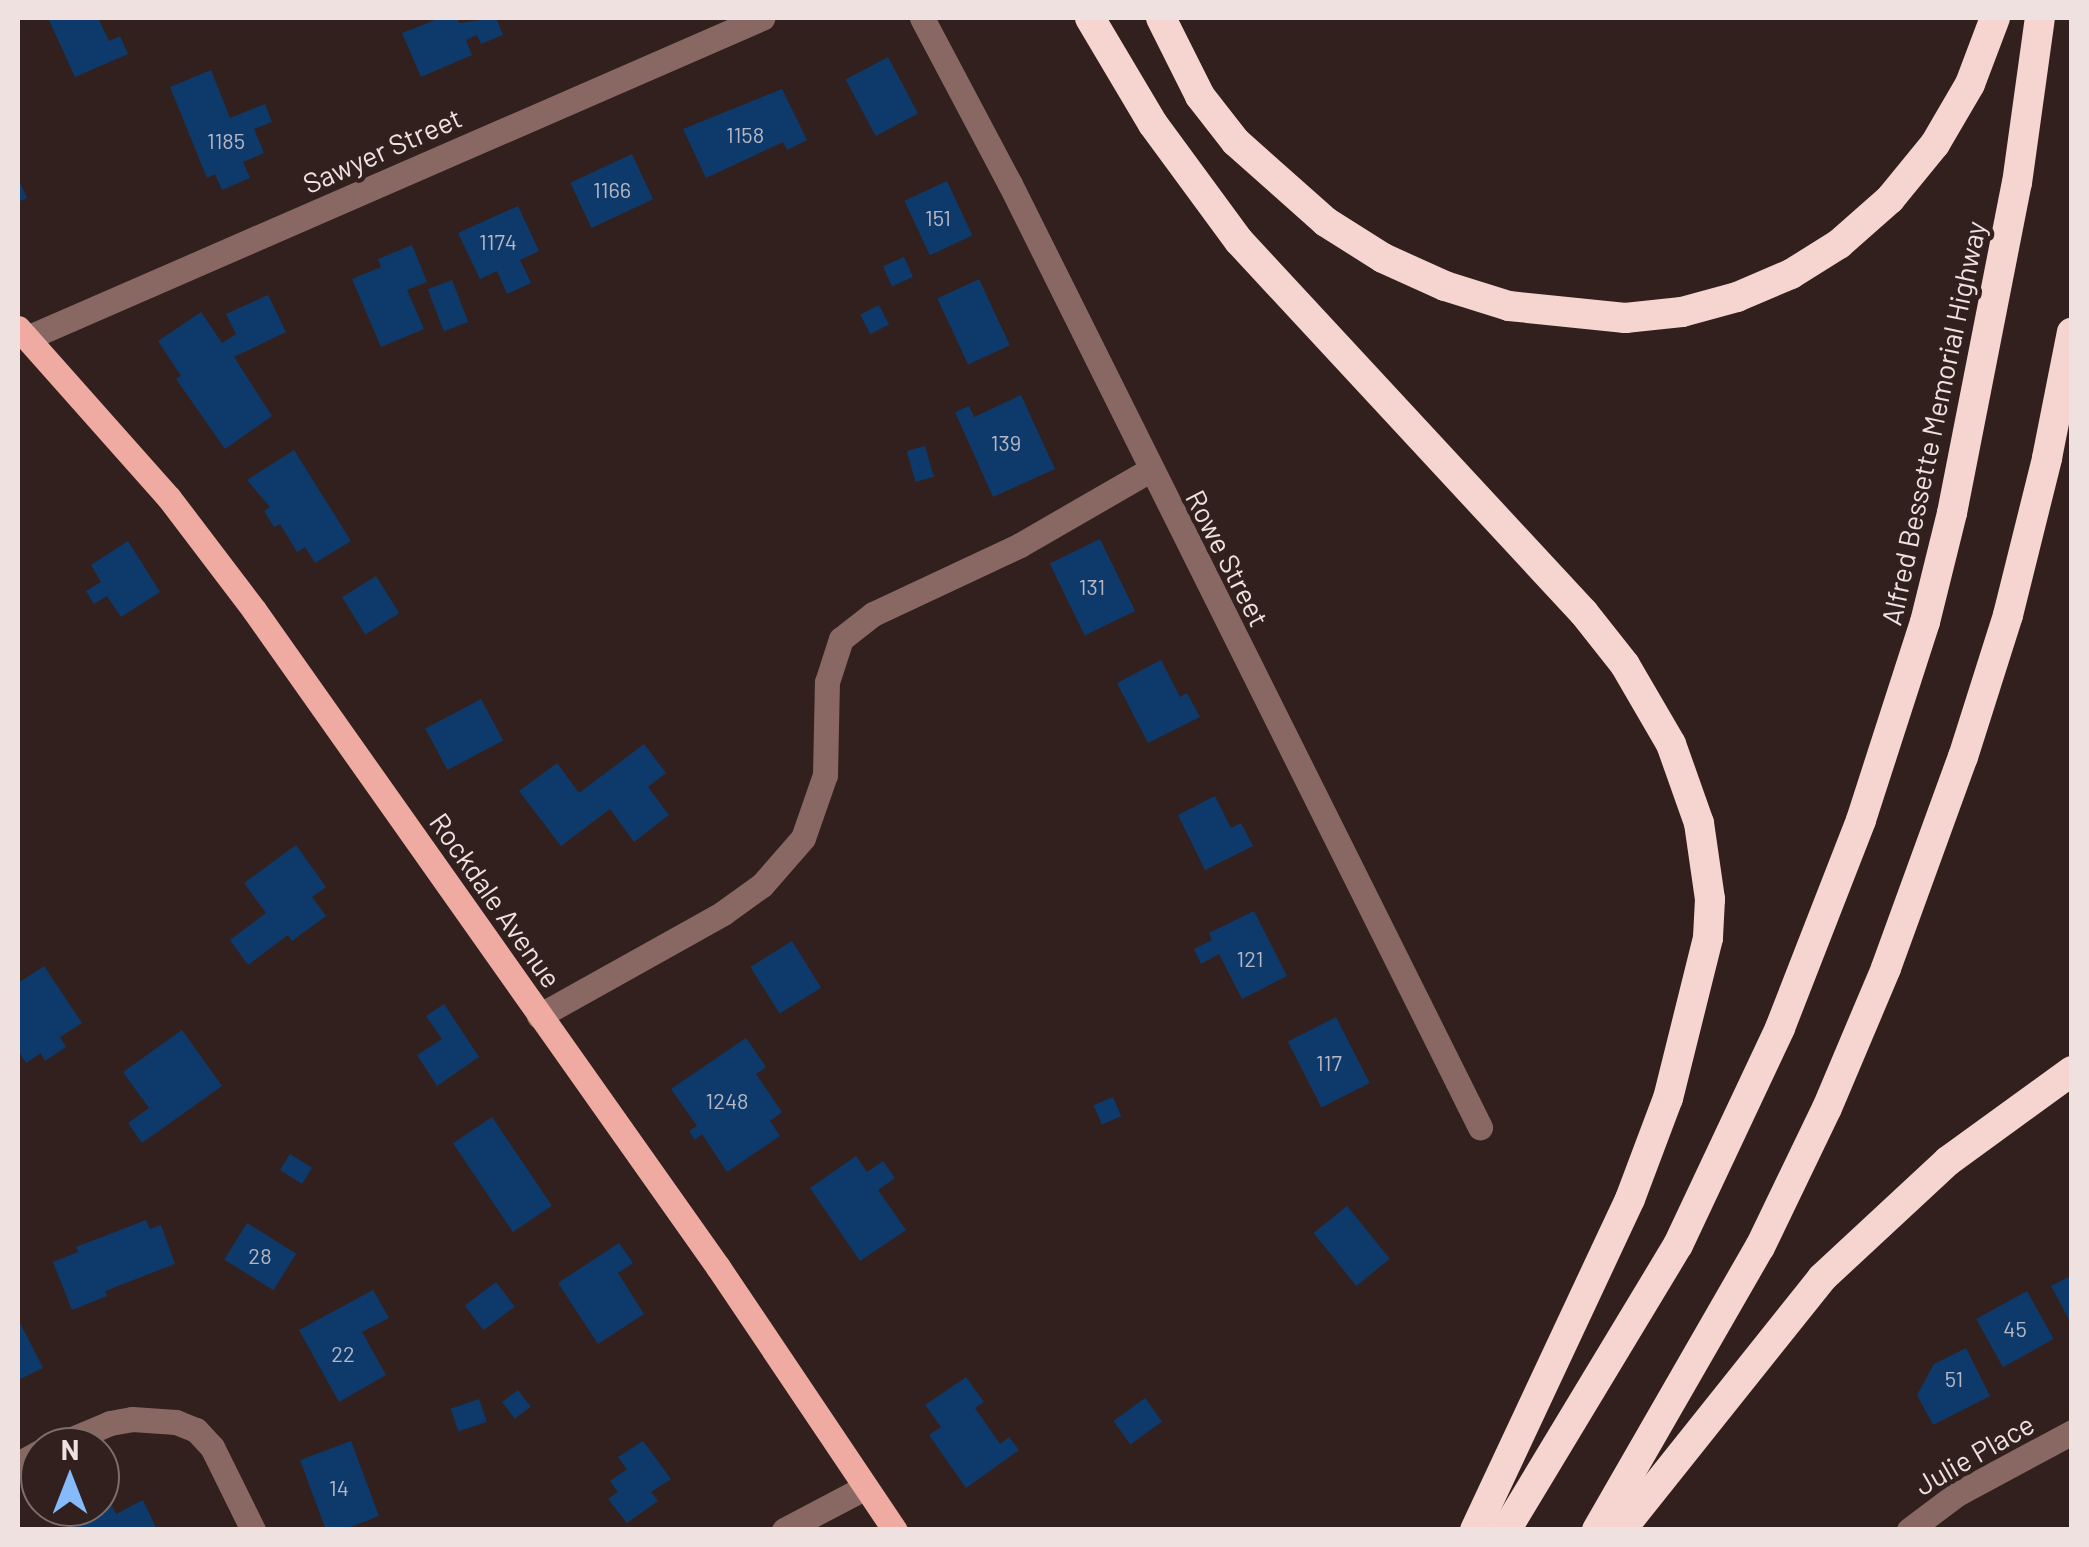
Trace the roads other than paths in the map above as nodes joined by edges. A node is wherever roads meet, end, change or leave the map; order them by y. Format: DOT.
graph roads {
  1 [pos="762,18"];
  2 [pos="922,18"];
  3 [pos="1090,18"];
  4 [pos="1161,18"];
  5 [pos="1995,18"];
  6 [pos="2040,18"];
  7 [pos="2072,332"];
  8 [pos="22,333"];
  9 [pos="1150,470"];
  10 [pos="539,1016"];
  11 [pos="2072,1071"];
  12 [pos="1480,1127"];
  13 [pos="100,1427"];
  14 [pos="2072,1432"];
  15 [pos="864,1488"];
  16 [pos="253,1530"];
  17 [pos="784,1530"];
  18 [pos="895,1530"];
  19 [pos="1475,1530"];
  20 [pos="1506,1530"];
  21 [pos="1597,1530"];
  22 [pos="1621,1530"];
  23 [pos="1909,1530"];
  1 -- 8 [label="street, Sawyer Street"];
  2 -- 9 [label="street, Rowe Street"];
  3 -- 19 [label="highway"];
  4 -- 5 [label="highway"];
  6 -- 20 [label="highway, Alfred Bessette Memorial Highway"];
  7 -- 21 [label="highway"];
  8 -- 10 [label="main road, Rockdale Avenue"];
  9 -- 10 [label="street"];
  9 -- 12 [label="street, Rowe Street"];
  10 -- 15 [label="main road, Rockdale Avenue"];
  11 -- 22 [label="highway"];
  13 -- 16 [label="street"];
  14 -- 23 [label="street, Julie Place"];
  15 -- 17 [label="street"];
  15 -- 18 [label="main road, Rockdale Avenue"];
}
